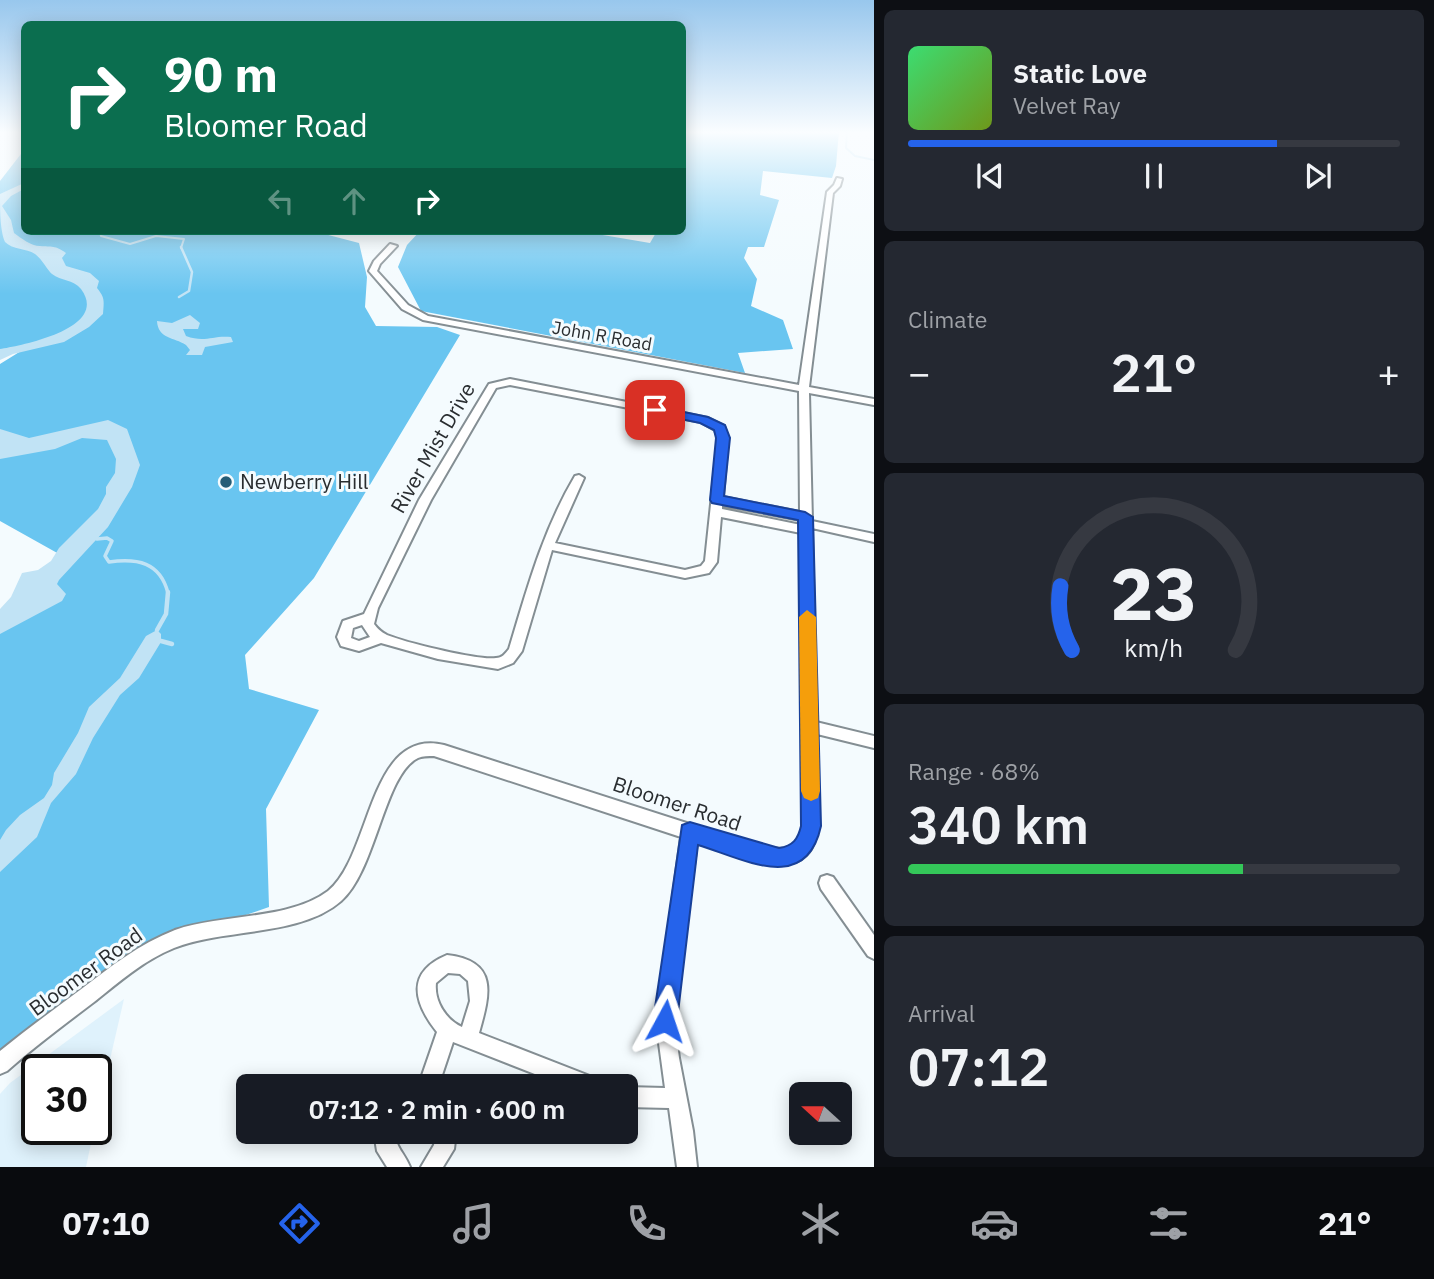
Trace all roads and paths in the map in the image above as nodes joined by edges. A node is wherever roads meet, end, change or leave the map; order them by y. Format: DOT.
graph roads {
  1 [pos="837,185"];
  2 [pos="393,246"];
  3 [pos="804,390"];
  4 [pos="874,402"];
  5 [pos="579,478"];
  6 [pos="716,506"];
  7 [pos="805,523"];
  8 [pos="874,538"];
  9 [pos="547,545"];
  10 [pos="368,618"];
  11 [pos="380,638"];
  12 [pos="809,726"];
  13 [pos="874,743"];
  14 [pos="690,832"];
  15 [pos="827,883"];
  16 [pos="874,950"];
  17 [pos="447,1030"];
  18 [pos="468,1038"];
  19 [pos="0,1064"];
  20 [pos="432,1074"];
  21 [pos="560,1074"];
  22 [pos="638,1097"];
  23 [pos="676,1098"];
  24 [pos="386,1144"];
  25 [pos="445,1144"];
  26 [pos="400,1167"];
  27 [pos="431,1167"];
  28 [pos="687,1167"];
  1 -- 3 [label="street, Bloomer Road"];
  2 -- 3 [label="street, John R Road"];
  3 -- 4 [label="street, John R Road"];
  3 -- 7 [label="street, Bloomer Road"];
  5 -- 9 [label="street"];
  6 -- 7 [label="street"];
  6 -- 9 [label="street, River Mist Drive"];
  6 -- 10 [label="street, River Mist Drive"];
  7 -- 8 [label="street"];
  7 -- 12 [label="street, Bloomer Road"];
  9 -- 11 [label="street, River Mist Drive"];
  10 -- 11 [label="street"];
  10 -- 11 [label="street, River Mist Drive"];
  12 -- 13 [label="street"];
  12 -- 14 [label="street, Bloomer Road"];
  14 -- 19 [label="street, Bloomer Road"];
  14 -- 23 [label="street"];
  15 -- 16 [label="street"];
  17 -- 18 [label="street"];
  17 -- 18 [label="street"];
  17 -- 20 [label="street"];
  18 -- 21 [label="street"];
  22 -- 23 [label="street"];
  23 -- 28 [label="street"];
  24 -- 26 [label="street"];
  25 -- 27 [label="street"];
}
